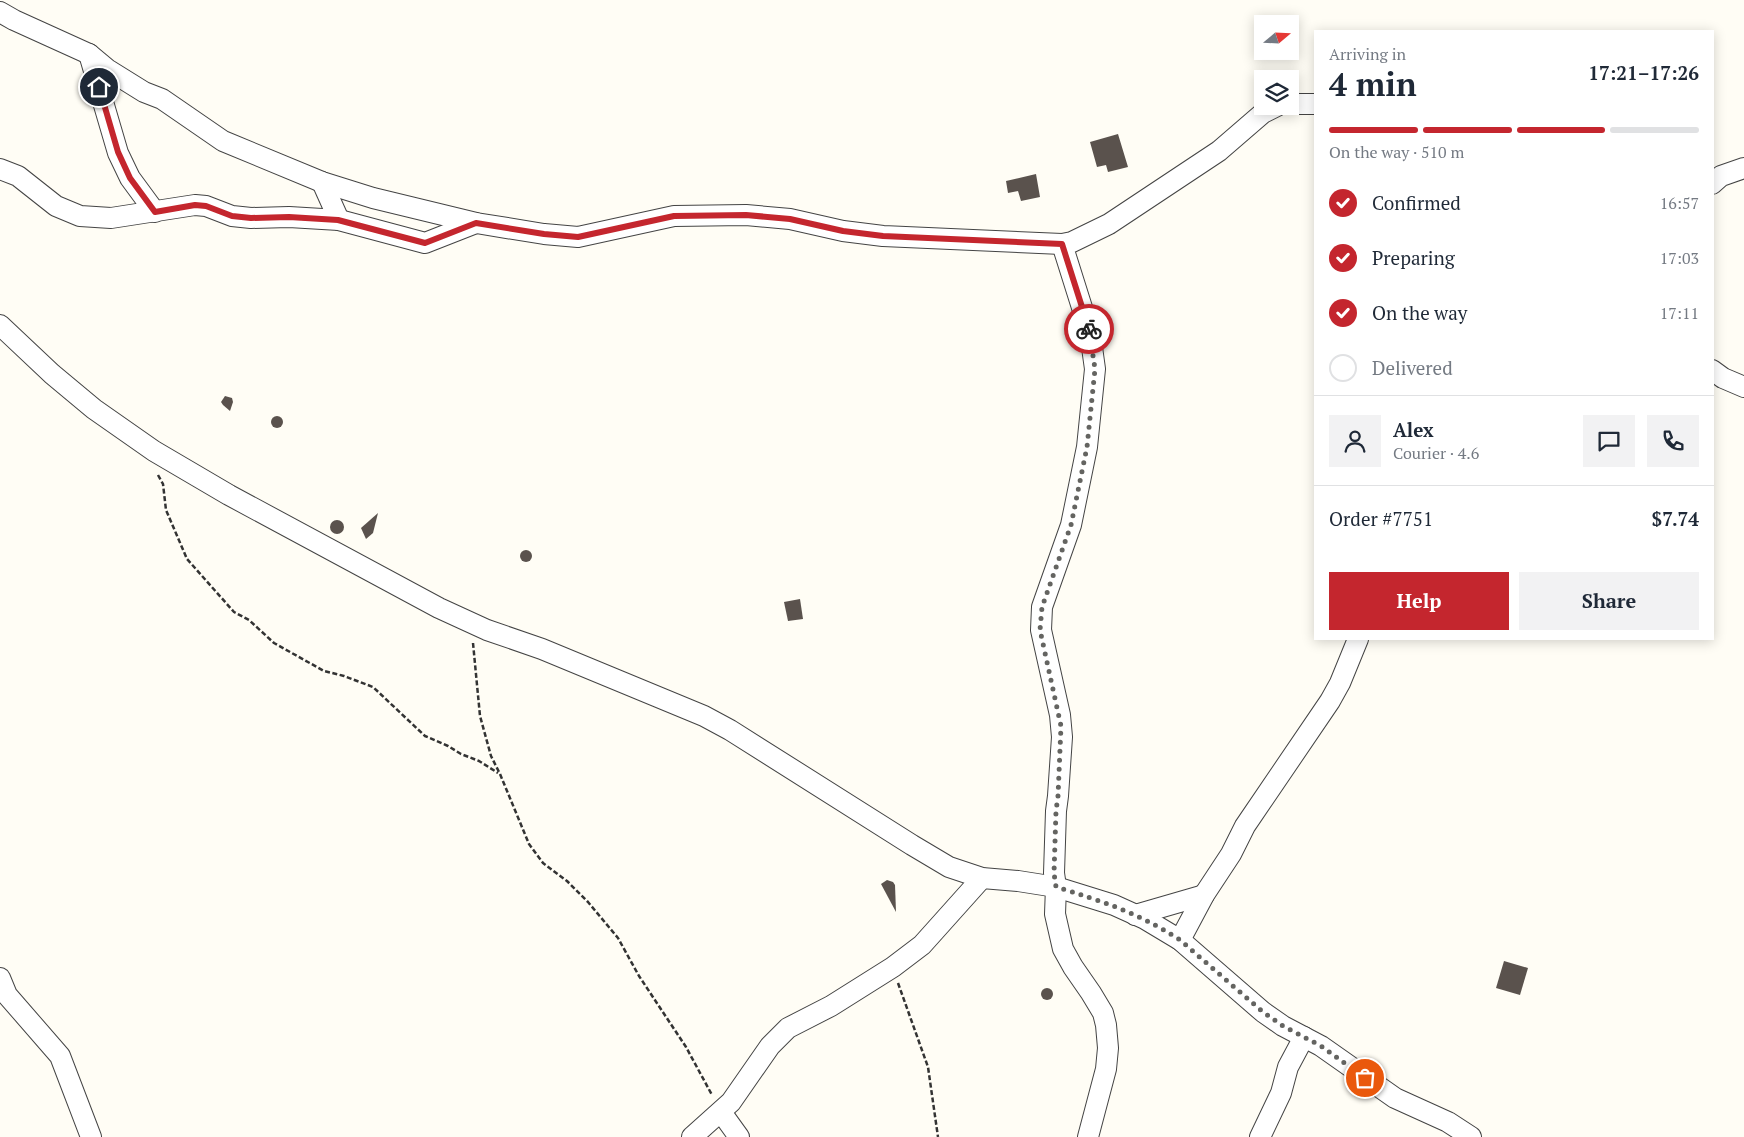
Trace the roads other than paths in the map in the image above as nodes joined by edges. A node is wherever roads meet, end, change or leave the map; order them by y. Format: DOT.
graph roads {
  1 [pos="0,12"];
  2 [pos="89,54"];
  3 [pos="1299,104"];
  4 [pos="1314,104"];
  5 [pos="1261,115"];
  6 [pos="1744,168"];
  7 [pos="0,169"];
  8 [pos="322,182"];
  9 [pos="1714,182"];
  10 [pos="155,212"];
  11 [pos="338,220"];
  12 [pos="476,223"];
  13 [pos="1062,244"];
  14 [pos="0,326"];
  15 [pos="1714,371"];
  16 [pos="1744,387"];
  17 [pos="1358,640"];
  18 [pos="982,878"];
  19 [pos="1056,887"];
  20 [pos="1204,895"];
  21 [pos="1135,914"];
  22 [pos="1180,940"];
  23 [pos="0,978"];
  24 [pos="1304,1037"];
  25 [pos="721,1112"];
  26 [pos="91,1137"];
  27 [pos="692,1137"];
  28 [pos="739,1137"];
  29 [pos="1088,1137"];
  30 [pos="1260,1137"];
  31 [pos="1472,1137"];
  1 -- 2 [label="street"];
  2 -- 8 [label="street"];
  2 -- 10 [label="street"];
  3 -- 4 [label="street"];
  5 -- 13 [label="street"];
  6 -- 9 [label="street"];
  7 -- 10 [label="street"];
  8 -- 11 [label="street"];
  8 -- 12 [label="street"];
  10 -- 11 [label="street"];
  11 -- 12 [label="street"];
  12 -- 13 [label="street"];
  13 -- 19 [label="street"];
  14 -- 18 [label="street"];
  15 -- 16 [label="street"];
  17 -- 20 [label="street"];
  18 -- 19 [label="street"];
  18 -- 25 [label="street"];
  19 -- 21 [label="street"];
  19 -- 29 [label="street"];
  20 -- 21 [label="street"];
  20 -- 22 [label="street"];
  21 -- 22 [label="street"];
  22 -- 24 [label="street"];
  23 -- 26 [label="street"];
  24 -- 30 [label="street"];
  24 -- 31 [label="street"];
  25 -- 27 [label="street"];
  25 -- 28 [label="street"];
}
